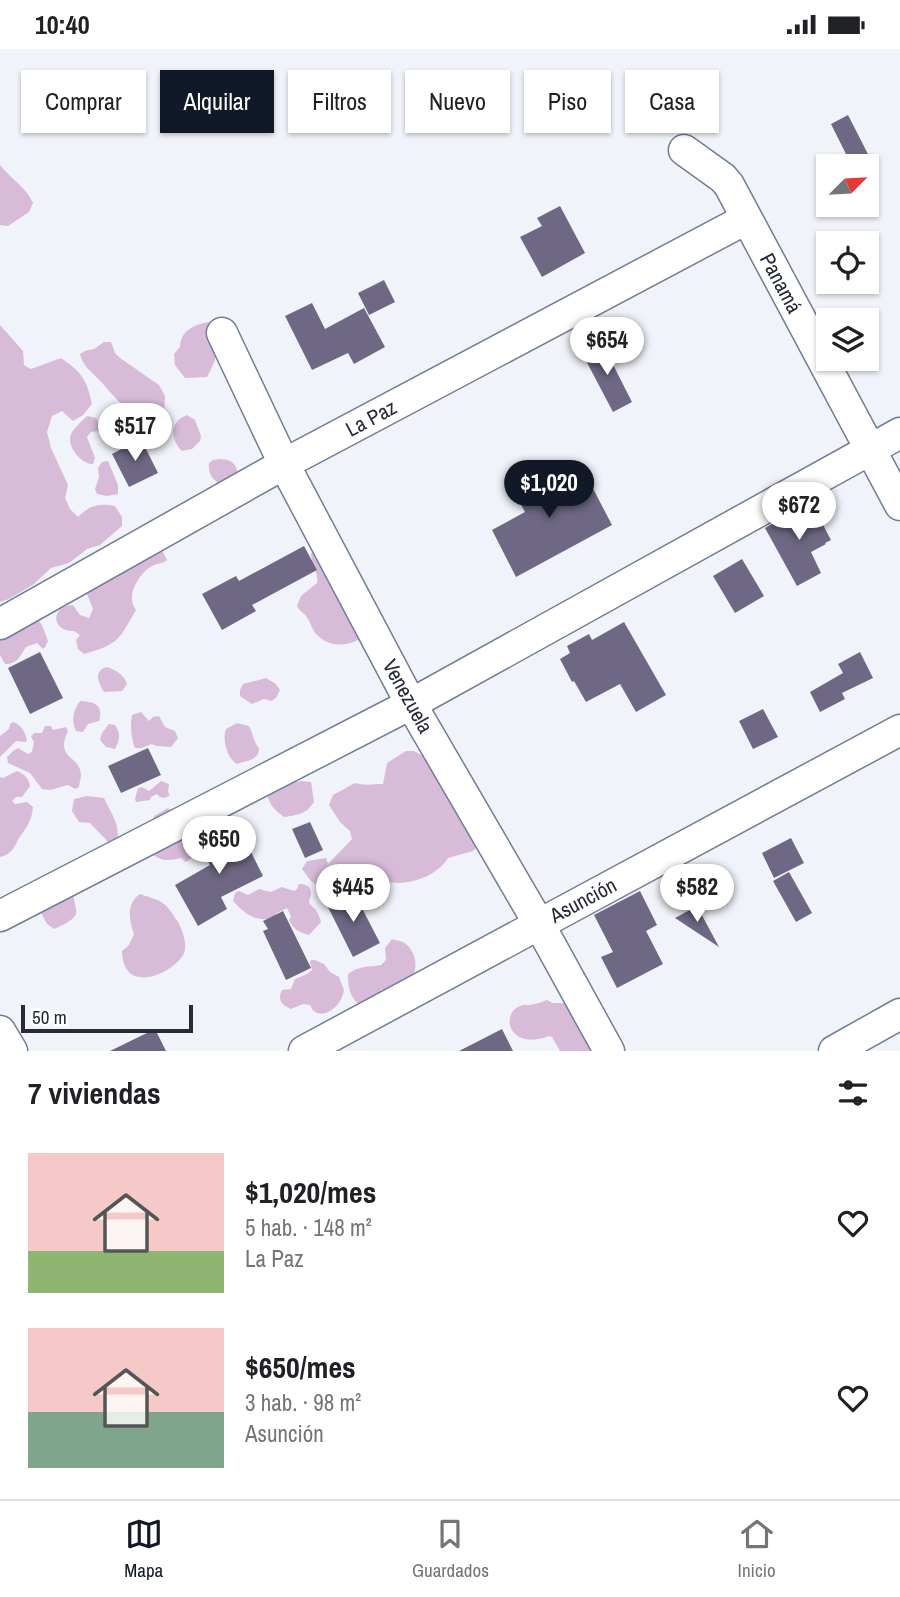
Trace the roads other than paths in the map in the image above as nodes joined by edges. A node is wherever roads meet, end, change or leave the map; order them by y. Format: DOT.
graph roads {
  1 [pos="684,150"];
  2 [pos="746,219"];
  3 [pos="222,333"];
  4 [pos="900,433"];
  5 [pos="870,449"];
  6 [pos="284,464"];
  7 [pos="900,505"];
  8 [pos="0,624"];
  9 [pos="411,704"];
  10 [pos="900,730"];
  11 [pos="0,916"];
  12 [pos="539,924"];
  13 [pos="900,1014"];
  14 [pos="0,1031"];
  15 [pos="12,1051"];
  16 [pos="304,1051"];
  17 [pos="609,1051"];
  18 [pos="834,1051"];
  1 -- 2 [label="street, Panamá"];
  2 -- 5 [label="street, Panamá"];
  2 -- 6 [label="street, La Paz"];
  3 -- 6 [label="street, Venezuela"];
  4 -- 5 [label="street"];
  5 -- 7 [label="street, Panamá"];
  5 -- 9 [label="street"];
  6 -- 8 [label="street, La Paz"];
  6 -- 9 [label="street, Venezuela"];
  9 -- 11 [label="street"];
  9 -- 12 [label="street, Venezuela"];
  10 -- 12 [label="street, Asunción"];
  12 -- 16 [label="street, Asunción"];
  12 -- 17 [label="street, Venezuela"];
  13 -- 18 [label="street"];
  14 -- 15 [label="street"];
}
